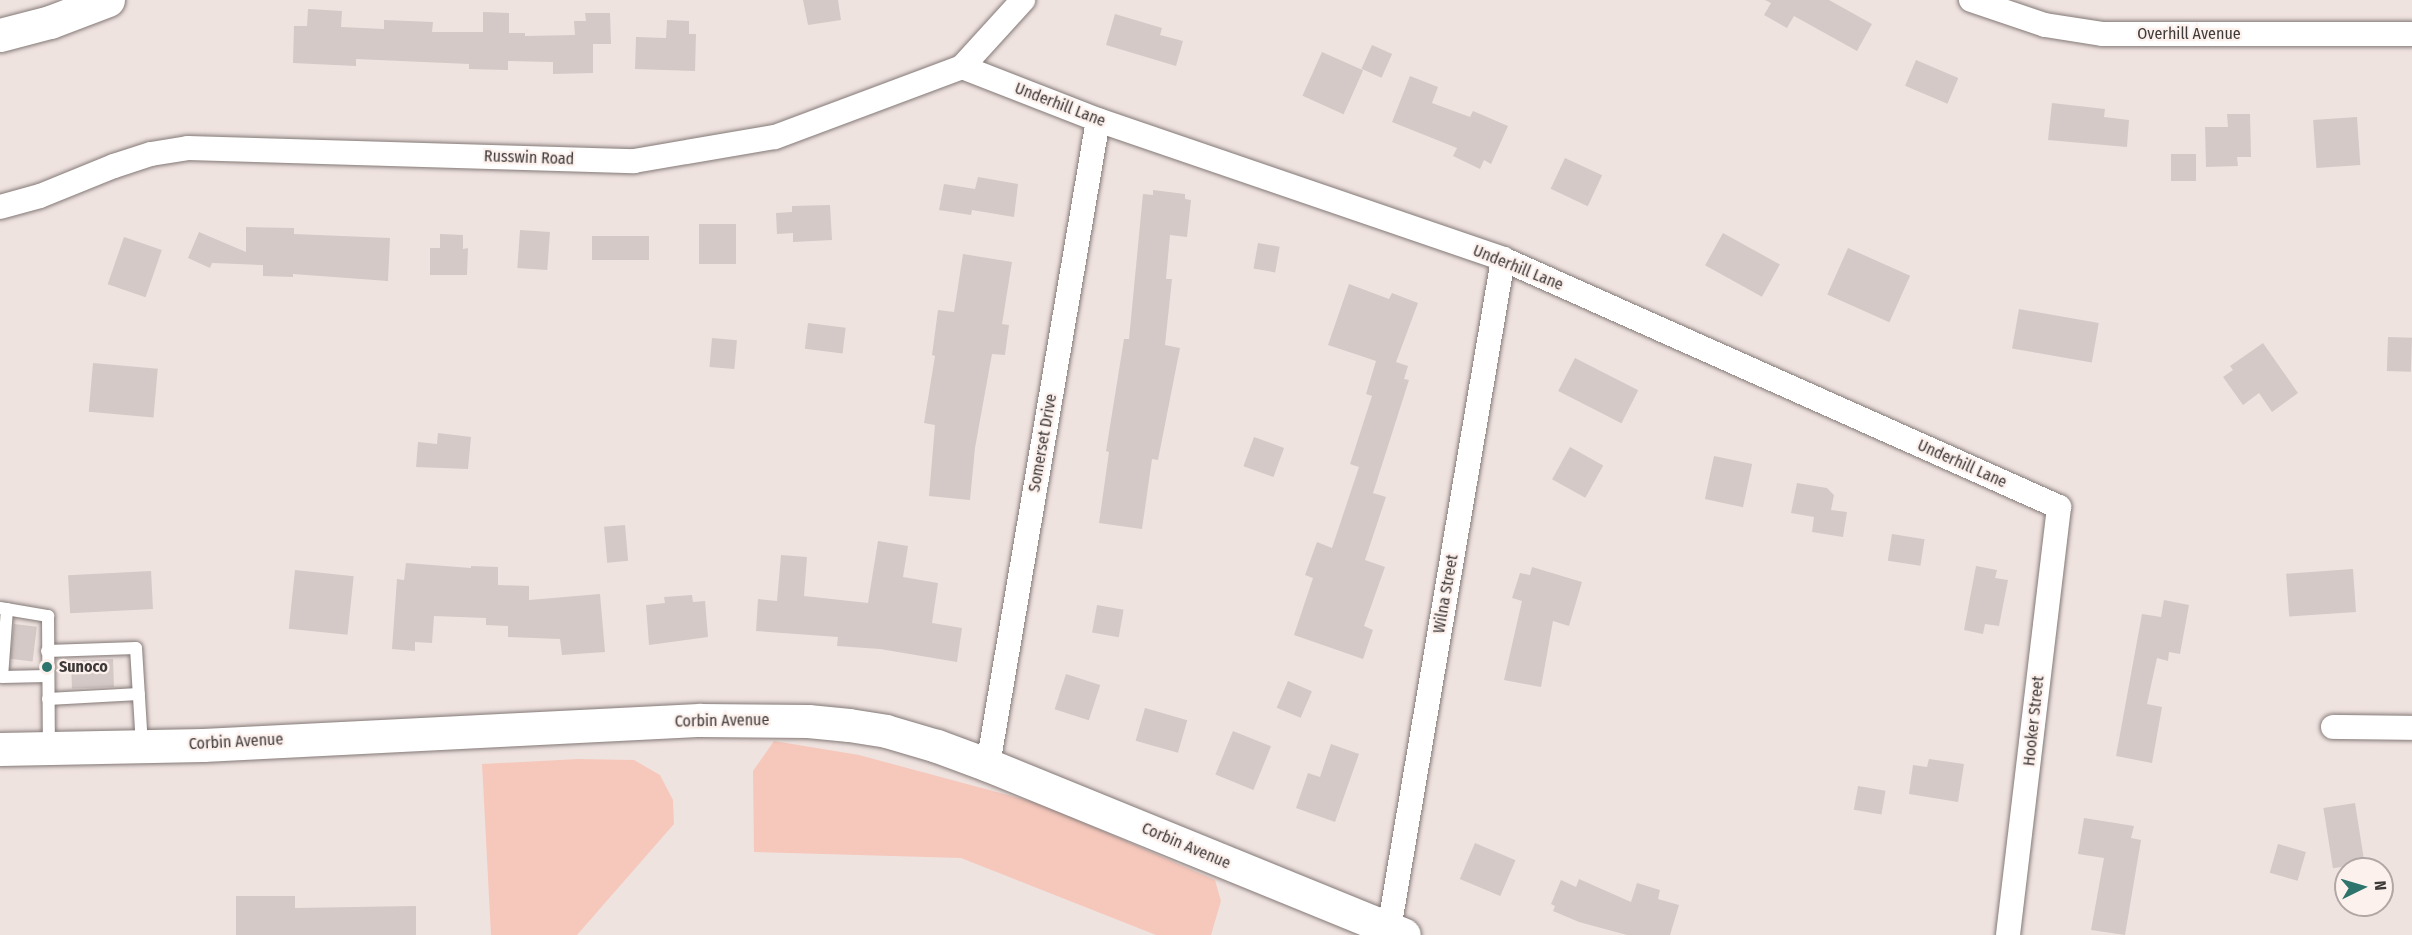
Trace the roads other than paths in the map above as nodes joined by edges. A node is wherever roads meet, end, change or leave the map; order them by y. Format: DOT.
graph roads {
  1 [pos="108,0"];
  2 [pos="1023,0"];
  3 [pos="1971,0"];
  4 [pos="2412,34"];
  5 [pos="0,35"];
  6 [pos="962,67"];
  7 [pos="1098,120"];
  8 [pos="0,207"];
  9 [pos="1503,259"];
  10 [pos="2059,507"];
  11 [pos="4,609"];
  12 [pos="48,651"];
  13 [pos="47,676"];
  14 [pos="1,677"];
  15 [pos="139,694"];
  16 [pos="48,699"];
  17 [pos="2333,727"];
  18 [pos="2412,728"];
  19 [pos="142,746"];
  20 [pos="50,747"];
  21 [pos="0,749"];
  22 [pos="988,765"];
  23 [pos="1396,932"];
  24 [pos="2008,935"];
  1 -- 5 [label="main road"];
  2 -- 6 [label="street, Russwin Road"];
  3 -- 4 [label="street, Overhill Avenue"];
  6 -- 7 [label="street, Underhill Lane"];
  6 -- 8 [label="street, Russwin Road"];
  7 -- 9 [label="street, Underhill Lane"];
  7 -- 22 [label="street, Somerset Drive"];
  9 -- 10 [label="street, Underhill Lane"];
  9 -- 23 [label="street, Wilna Street"];
  10 -- 24 [label="street, Hooker Street"];
  11 -- 12 [label="lane"];
  11 -- 14 [label="lane"];
  12 -- 13 [label="lane"];
  12 -- 15 [label="lane"];
  13 -- 14 [label="lane"];
  13 -- 16 [label="lane"];
  15 -- 16 [label="lane"];
  15 -- 19 [label="lane"];
  16 -- 20 [label="lane"];
  17 -- 18 [label="street"];
  19 -- 20 [label="main road, Corbin Avenue"];
  19 -- 22 [label="main road, Corbin Avenue"];
  20 -- 21 [label="main road, Corbin Avenue"];
  22 -- 23 [label="main road, Corbin Avenue"];
}
